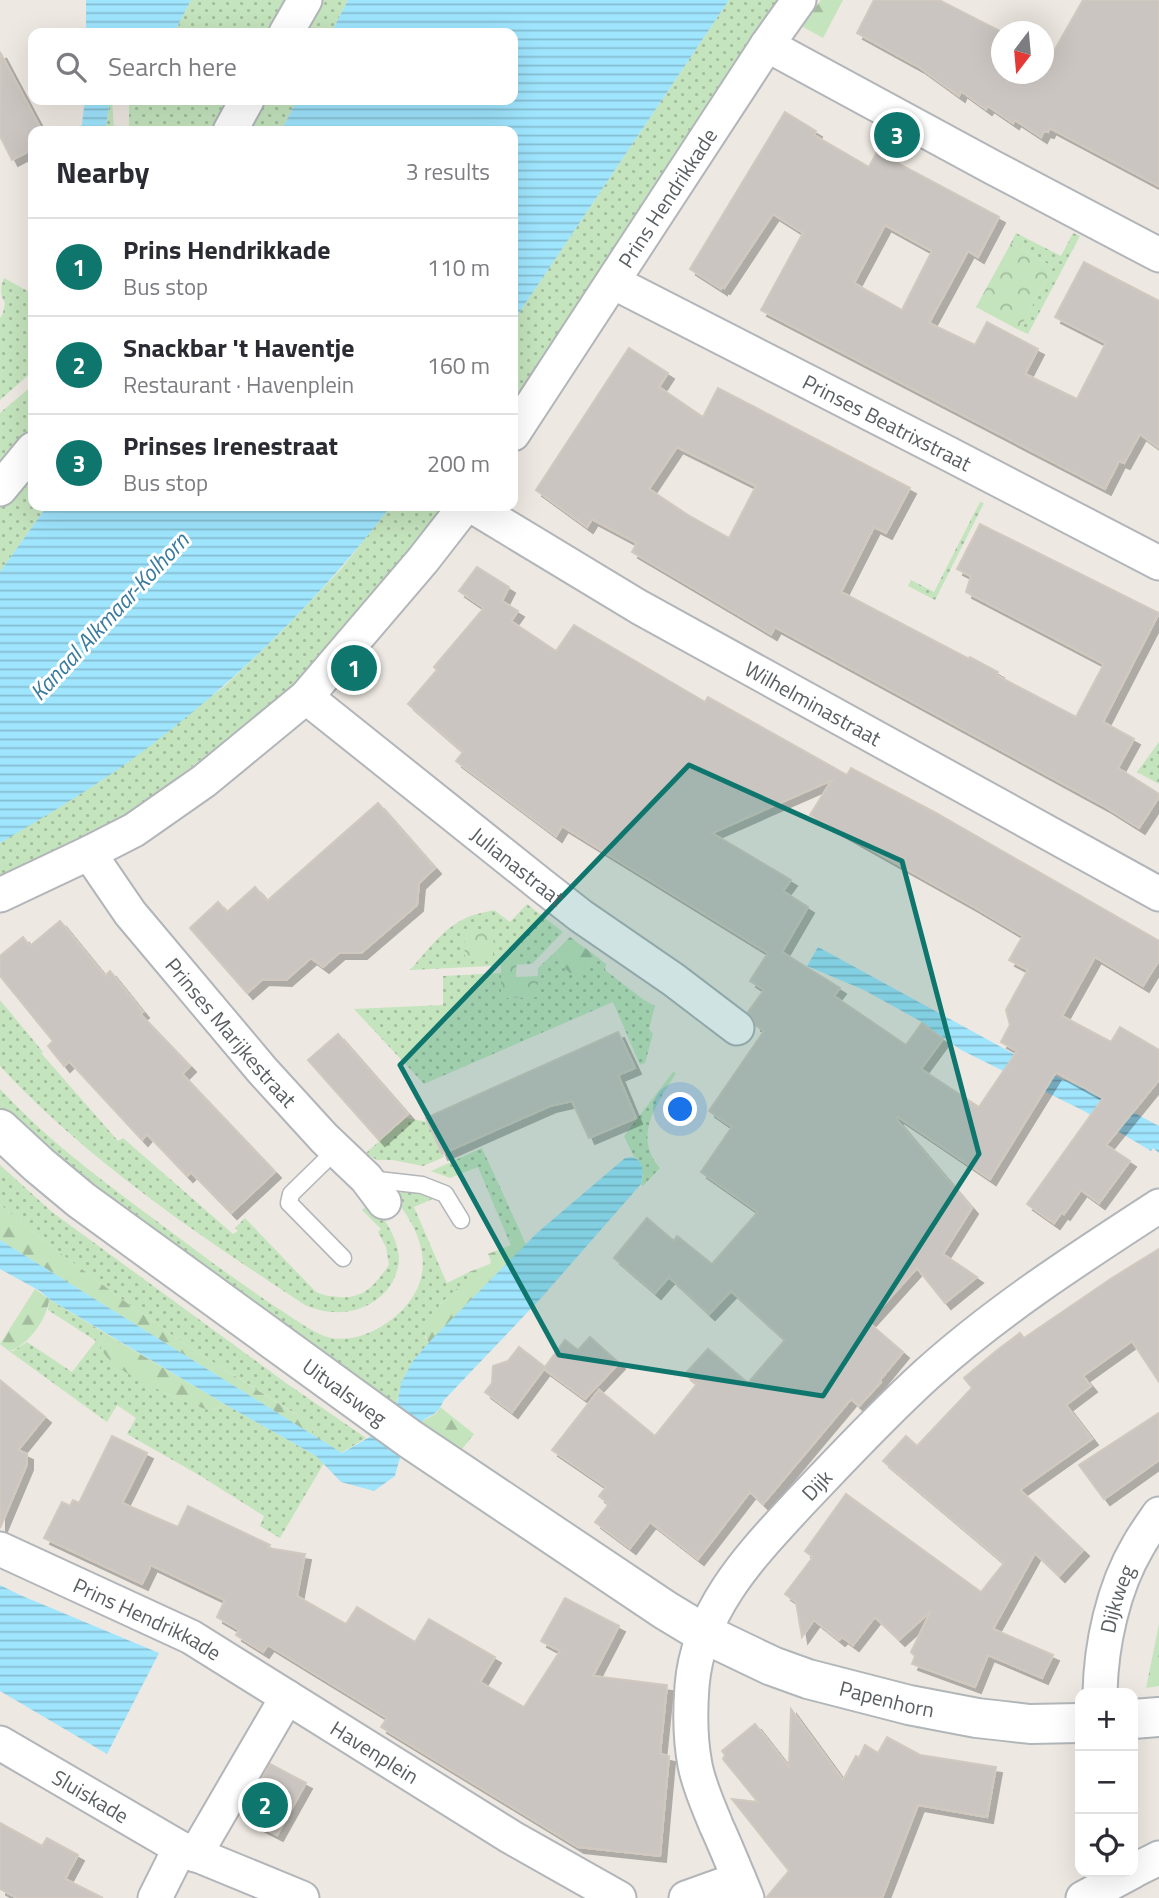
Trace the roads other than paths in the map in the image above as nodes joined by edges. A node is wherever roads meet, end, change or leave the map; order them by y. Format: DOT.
graph roads {
  1 [pos="305,0"];
  2 [pos="799,0"];
  3 [pos="289,28"];
  4 [pos="767,45"];
  5 [pos="244,105"];
  6 [pos="233,126"];
  7 [pos="1159,255"];
  8 [pos="613,282"];
  9 [pos="518,426"];
  10 [pos="28,455"];
  11 [pos="0,489"];
  12 [pos="461,511"];
  13 [pos="480,511"];
  14 [pos="1159,563"];
  15 [pos="306,697"];
  16 [pos="89,853"];
  17 [pos="1159,894"];
  18 [pos="0,895"];
  19 [pos="737,1028"];
  20 [pos="0,1129"];
  21 [pos="336,1150"];
  22 [pos="375,1190"];
  23 [pos="1159,1206"];
  24 [pos="461,1220"];
  25 [pos="343,1258"];
  26 [pos="1159,1514"];
  27 [pos="0,1549"];
  28 [pos="704,1633"];
  29 [pos="1100,1688"];
  30 [pos="287,1697"];
  31 [pos="1159,1717"];
  32 [pos="1138,1719"];
  33 [pos="1075,1723"];
  34 [pos="0,1743"];
  35 [pos="188,1852"];
  36 [pos="1159,1857"];
  37 [pos="1138,1869"];
  38 [pos="1123,1877"];
  39 [pos="743,1889"];
  40 [pos="155,1898"];
  41 [pos="302,1898"];
  42 [pos="619,1898"];
  43 [pos="686,1898"];
  44 [pos="1083,1898"];
  1 -- 3 [label="street"];
  2 -- 4 [label="street, Prins Hendrikkade"];
  4 -- 7 [label="street"];
  4 -- 8 [label="street, Prins Hendrikkade"];
  5 -- 6 [label="street"];
  8 -- 9 [label="street, Prins Hendrikkade"];
  8 -- 14 [label="street, Prinses Beatrixstraat"];
  10 -- 11 [label="street"];
  12 -- 15 [label="street"];
  13 -- 17 [label="street, Wilhelminastraat"];
  15 -- 16 [label="street"];
  15 -- 19 [label="street, Julianastraat"];
  16 -- 18 [label="street"];
  16 -- 21 [label="street, Prinses Marijkestraat"];
  20 -- 28 [label="street, Uitvalsweg"];
  21 -- 22 [label="street, Prinses Marijkestraat"];
  21 -- 25 [label="lane"];
  22 -- 24 [label="lane"];
  23 -- 28 [label="street, Dijk"];
  26 -- 29 [label="street, Dijkweg"];
  27 -- 30 [label="street, Prins Hendrikkade"];
  28 -- 33 [label="street, Papenhorn"];
  28 -- 39 [label="street, Dijk"];
  30 -- 35 [label="street"];
  30 -- 42 [label="street, Havenplein"];
  31 -- 32 [label="street"];
  34 -- 35 [label="street, Sluiskade"];
  35 -- 40 [label="street"];
  35 -- 41 [label="street"];
  36 -- 37 [label="street"];
  38 -- 44 [label="street"];
  39 -- 43 [label="street"];
}
